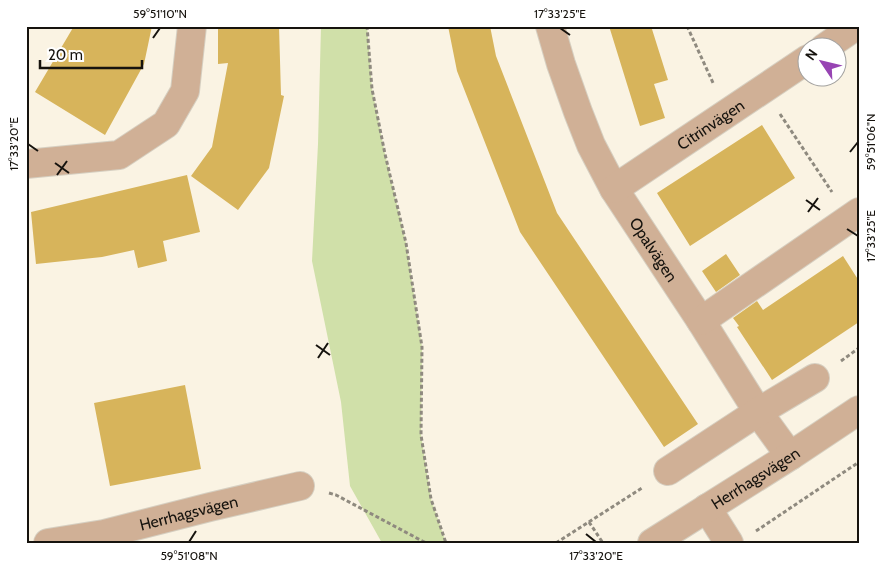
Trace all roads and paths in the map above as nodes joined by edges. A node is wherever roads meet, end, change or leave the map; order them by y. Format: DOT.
graph roads {
  1 [pos="192,26"];
  2 [pos="367,26"];
  3 [pos="550,26"];
  4 [pos="687,26"];
  5 [pos="856,26"];
  6 [pos="839,38"];
  7 [pos="798,65"];
  8 [pos="763,89"];
  9 [pos="727,112"];
  10 [pos="26,164"];
  11 [pos="614,188"];
  12 [pos="854,215"];
  13 [pos="700,320"];
  14 [pos="815,378"];
  15 [pos="859,410"];
  16 [pos="758,412"];
  17 [pos="790,456"];
  18 [pos="859,462"];
  19 [pos="668,471"];
  20 [pos="300,486"];
  21 [pos="707,508"];
  22 [pos="589,522"];
  23 [pos="755,532"];
  24 [pos="48,543"];
  25 [pos="426,543"];
  26 [pos="446,543"];
  27 [pos="556,543"];
  28 [pos="602,543"];
  29 [pos="652,543"];
  30 [pos="730,543"];
  1 -- 10 [label="street"];
  2 -- 26 [label="path"];
  3 -- 11 [label="street, Opalvägen"];
  4 -- 9 [label="path"];
  5 -- 6 [label="street"];
  7 -- 8 [label="street, Citrinvägen"];
  8 -- 9 [label="street, Citrinvägen"];
  8 -- 12 [label="path"];
  9 -- 11 [label="street, Citrinvägen"];
  11 -- 13 [label="street, Opalvägen"];
  12 -- 13 [label="street"];
  13 -- 16 [label="street, Opalvägen"];
  14 -- 16 [label="street"];
  15 -- 17 [label="street, Herrhagsvägen"];
  16 -- 17 [label="street, Opalvägen"];
  16 -- 19 [label="street"];
  17 -- 21 [label="street, Herrhagsvägen"];
  18 -- 23 [label="path"];
  19 -- 22 [label="path"];
  20 -- 24 [label="street, Herrhagsvägen"];
  20 -- 25 [label="path"];
  21 -- 29 [label="street, Herrhagsvägen"];
  21 -- 30 [label="street"];
  22 -- 27 [label="path"];
  22 -- 28 [label="path"];
}
